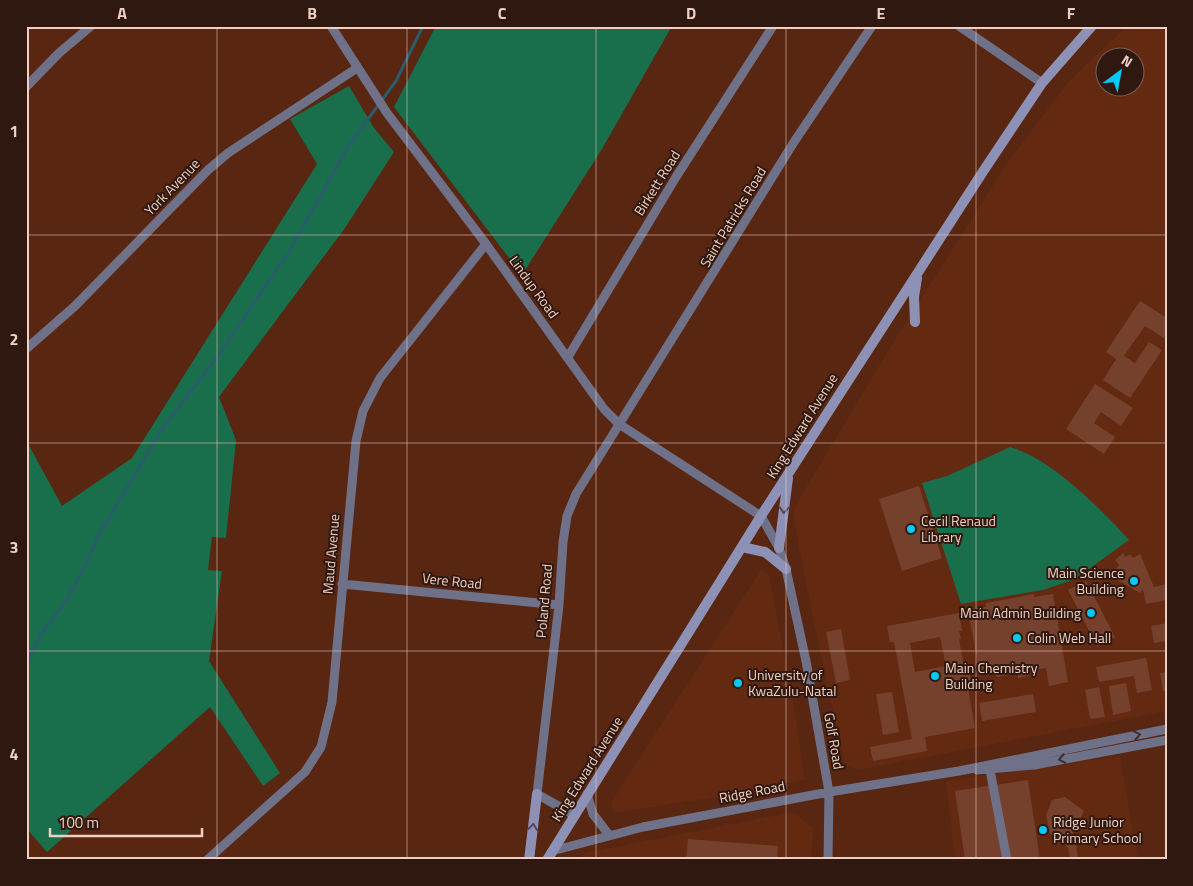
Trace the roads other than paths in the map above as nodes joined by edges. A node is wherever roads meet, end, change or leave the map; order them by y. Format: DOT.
graph roads {
  1 [pos="91,26"];
  2 [pos="331,26"];
  3 [pos="773,26"];
  4 [pos="872,26"];
  5 [pos="960,26"];
  6 [pos="1092,26"];
  7 [pos="357,68"];
  8 [pos="1042,83"];
  9 [pos="26,87"];
  10 [pos="486,244"];
  11 [pos="920,267"];
  12 [pos="915,322"];
  13 [pos="26,348"];
  14 [pos="568,357"];
  15 [pos="620,424"];
  16 [pos="789,472"];
  17 [pos="761,516"];
  18 [pos="742,548"];
  19 [pos="779,548"];
  20 [pos="786,569"];
  21 [pos="342,584"];
  22 [pos="559,605"];
  23 [pos="1167,729"];
  24 [pos="1167,740"];
  25 [pos="990,770"];
  26 [pos="959,771"];
  27 [pos="828,792"];
  28 [pos="537,794"];
  29 [pos="587,794"];
  30 [pos="574,815"];
  31 [pos="609,835"];
  32 [pos="549,855"];
  33 [pos="207,860"];
  34 [pos="529,860"];
  35 [pos="828,860"];
  36 [pos="1007,860"];
  1 -- 9 [label="street"];
  2 -- 7 [label="street, Lindup Road"];
  3 -- 14 [label="street, Birkett Road"];
  4 -- 15 [label="street, Saint Patricks Road"];
  5 -- 8 [label="street"];
  6 -- 8 [label="street, King Edward Avenue"];
  7 -- 10 [label="street, Lindup Road"];
  7 -- 13 [label="street, York Avenue"];
  8 -- 11 [label="street, King Edward Avenue"];
  10 -- 14 [label="street, Lindup Road"];
  10 -- 21 [label="street, Maud Avenue"];
  11 -- 12 [label="street"];
  11 -- 16 [label="street, King Edward Avenue"];
  14 -- 15 [label="street, Lindup Road"];
  15 -- 17 [label="street, Lindup Road"];
  15 -- 22 [label="street, Poland Road"];
  16 -- 17 [label="street, King Edward Avenue"];
  16 -- 19 [label="street, one-way"];
  17 -- 18 [label="street, King Edward Avenue"];
  17 -- 19 [label="street, Golf Road"];
  18 -- 20 [label="street"];
  18 -- 29 [label="street, King Edward Avenue"];
  19 -- 20 [label="street, Golf Road"];
  20 -- 27 [label="street, Golf Road"];
  21 -- 22 [label="street, Vere Road"];
  21 -- 33 [label="street, Maud Avenue"];
  22 -- 28 [label="street, Poland Road"];
  26 -- 23 [label="street, Ridge Road, one-way"];
  24 -- 25 [label="street, Ridge Road, one-way"];
  25 -- 26 [label="street, Ridge Road"];
  25 -- 36 [label="street"];
  26 -- 27 [label="street, Ridge Road"];
  27 -- 31 [label="street, Ridge Road"];
  27 -- 35 [label="street, Golf Road"];
  28 -- 30 [label="street"];
  34 -- 28 [label="street, one-way"];
  29 -- 30 [label="street, King Edward Avenue"];
  29 -- 31 [label="street"];
  30 -- 32 [label="street, King Edward Avenue"];
  31 -- 32 [label="street, Ridge Road"];
}
